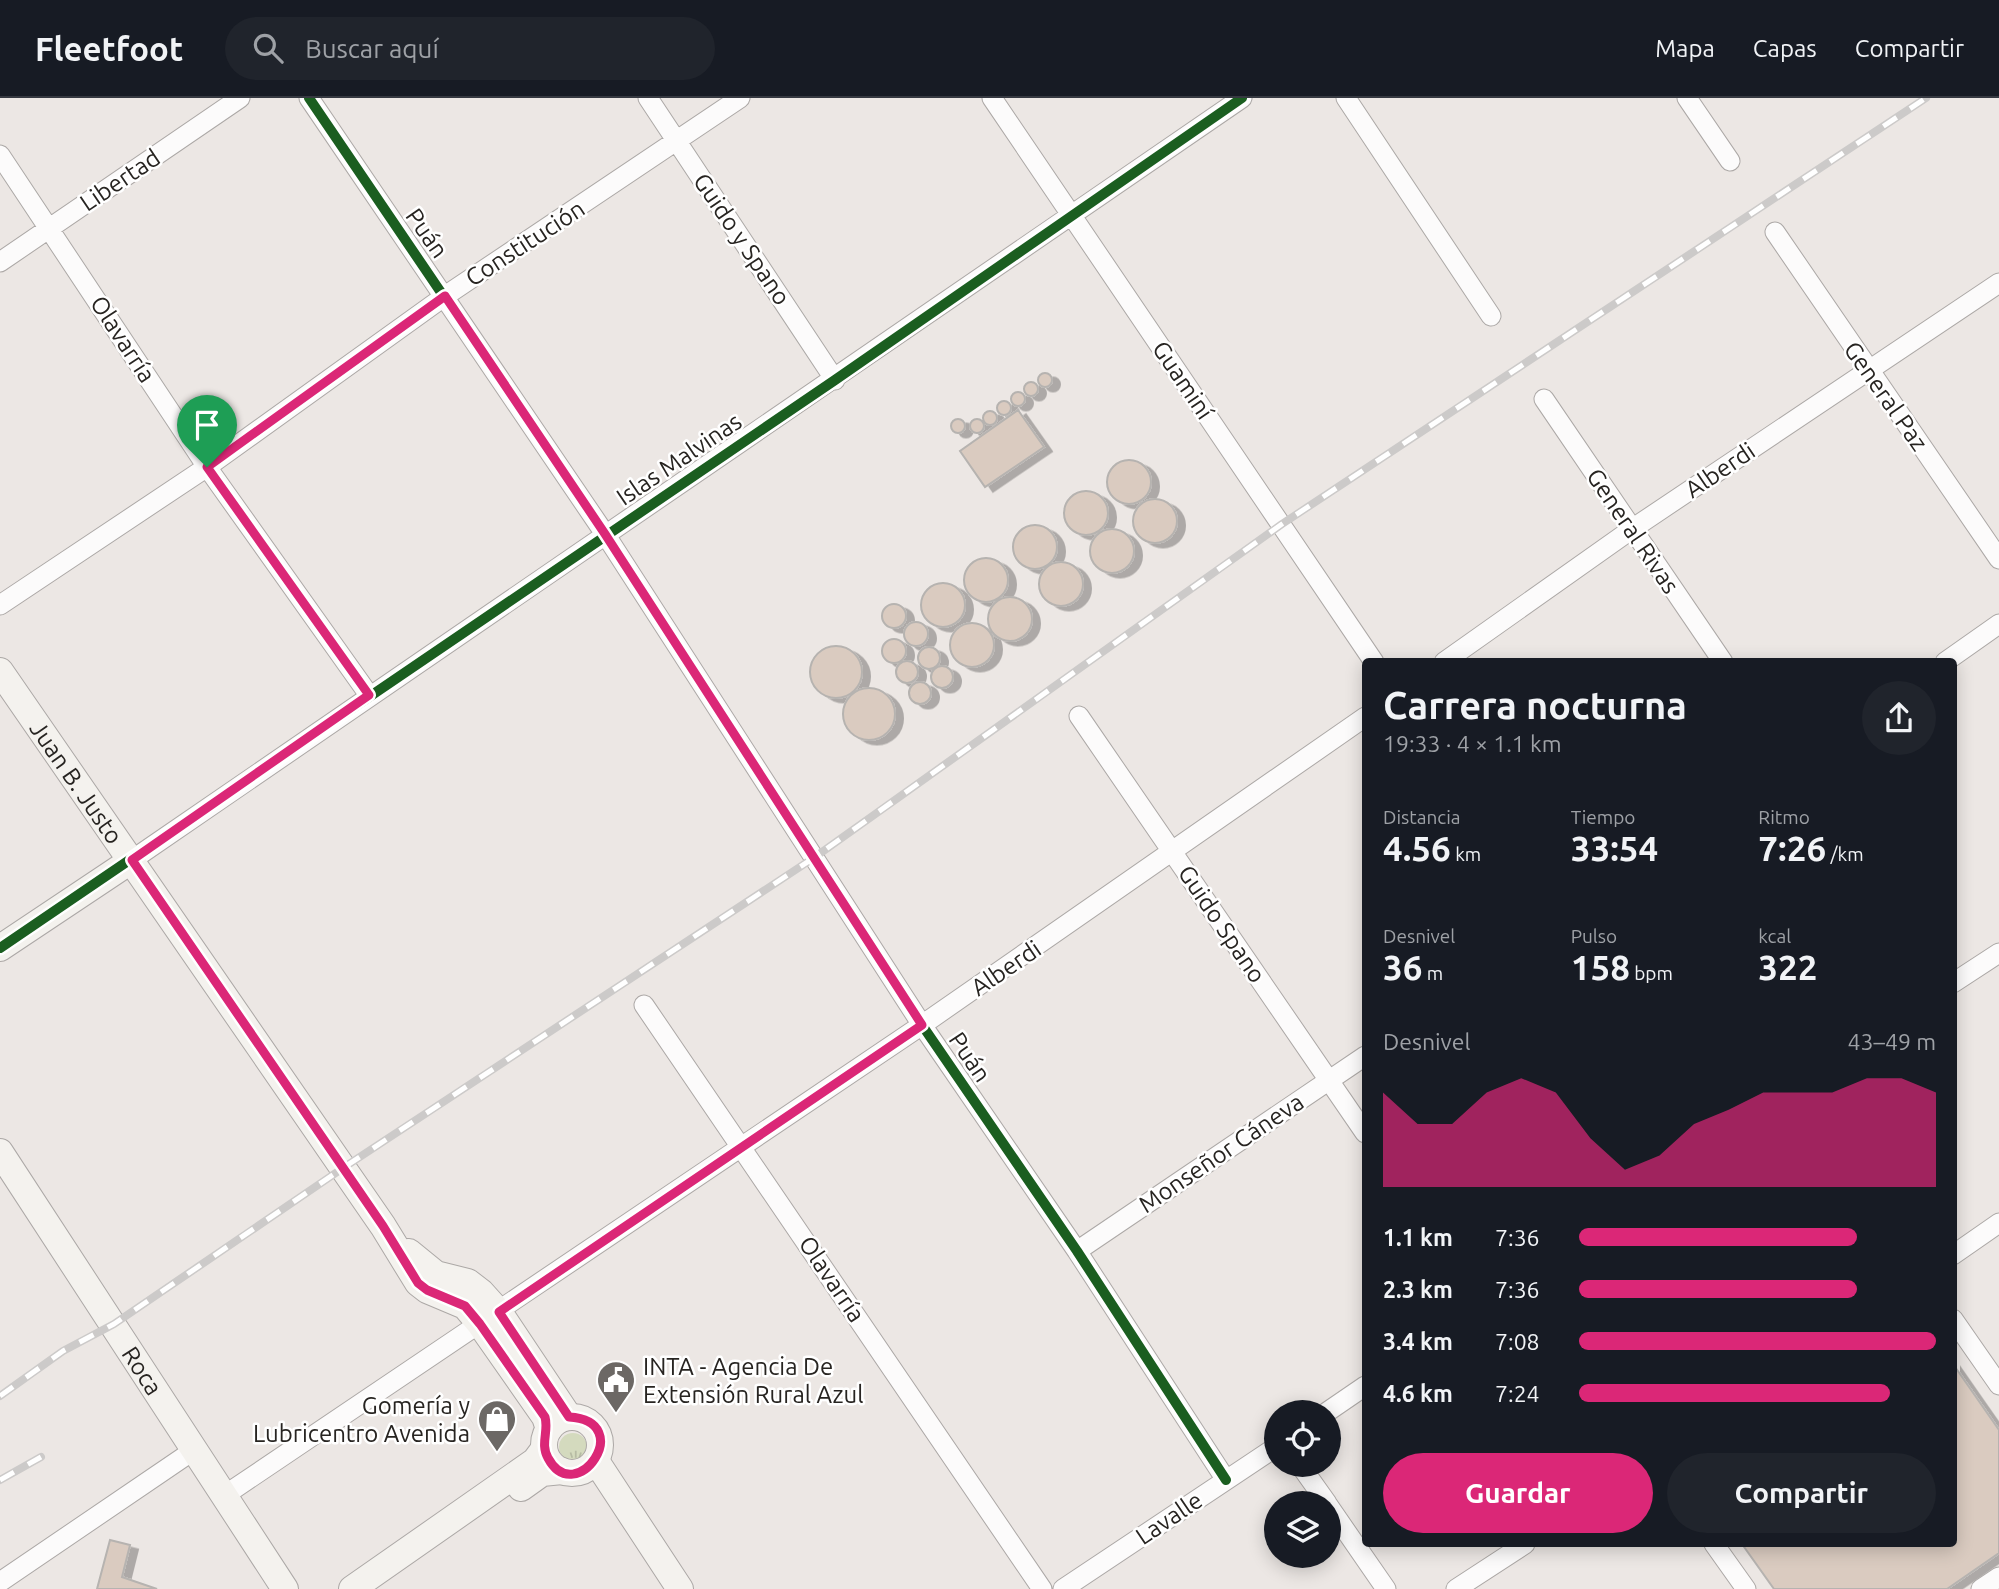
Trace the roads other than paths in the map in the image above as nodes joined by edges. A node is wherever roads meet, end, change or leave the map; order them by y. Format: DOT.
graph roads {
  1 [pos="240,98"];
  2 [pos="309,98"];
  3 [pos="648,98"];
  4 [pos="740,98"];
  5 [pos="992,98"];
  6 [pos="1241,98"];
  7 [pos="1346,98"];
  8 [pos="1687,98"];
  9 [pos="677,142"];
  10 [pos="0,155"];
  11 [pos="1730,161"];
  12 [pos="1070,215"];
  13 [pos="50,228"];
  14 [pos="1775,232"];
  15 [pos="0,262"];
  16 [pos="1999,283"];
  17 [pos="445,296"];
  18 [pos="1491,316"];
  19 [pos="1868,371"];
  20 [pos="835,380"];
  21 [pos="1544,399"];
  22 [pos="207,467"];
  23 [pos="1632,530"];
  24 [pos="605,534"];
  25 [pos="1999,559"];
  26 [pos="0,605"];
  27 [pos="1999,624"];
  28 [pos="1371,658"];
  29 [pos="1450,658"];
  30 [pos="1720,658"];
  31 [pos="1951,658"];
  32 [pos="0,671"];
  33 [pos="369,695"];
  34 [pos="1079,716"];
  35 [pos="1362,719"];
  36 [pos="1174,853"];
  37 [pos="132,860"];
  38 [pos="0,948"];
  39 [pos="1999,953"];
  40 [pos="1957,981"];
  41 [pos="644,1004"];
  42 [pos="922,1025"];
  43 [pos="1362,1058"];
  44 [pos="1329,1081"];
  45 [pos="1362,1129"];
  46 [pos="743,1147"];
  47 [pos="0,1152"];
  48 [pos="1999,1223"];
  49 [pos="1077,1251"];
  50 [pos="1957,1252"];
  51 [pos="489,1318"];
  52 [pos="1957,1325"];
  53 [pos="1999,1385"];
  54 [pos="1362,1388"];
  55 [pos="1341,1402"];
  56 [pos="554,1432"];
  57 [pos="194,1450"];
  58 [pos="1264,1455"];
  59 [pos="581,1468"];
  60 [pos="1226,1480"];
  61 [pos="225,1495"];
  62 [pos="1341,1523"];
  63 [pos="1520,1547"];
  64 [pos="1716,1547"];
  65 [pos="1999,1577"];
  66 [pos="0,1582"];
  67 [pos="285,1589"];
  68 [pos="352,1589"];
  69 [pos="375,1589"];
  70 [pos="662,1589"];
  71 [pos="680,1589"];
  72 [pos="1041,1589"];
  73 [pos="1063,1589"];
  74 [pos="1386,1589"];
  75 [pos="1457,1589"];
  76 [pos="1746,1589"];
  77 [pos="1981,1589"];
  1 -- 13 [label="street, Libertad"];
  2 -- 17 [label="street, Puán"];
  3 -- 9 [label="street, Guido y Spano"];
  4 -- 9 [label="street, Constitución"];
  5 -- 12 [label="street, Guaminí"];
  6 -- 12 [label="street, Islas Malvinas"];
  7 -- 18 [label="street"];
  8 -- 11 [label="street"];
  9 -- 17 [label="street, Constitución"];
  9 -- 20 [label="street, Guido y Spano"];
  10 -- 13 [label="street, Olavarría"];
  12 -- 20 [label="street, Islas Malvinas"];
  12 -- 28 [label="street, Guaminí"];
  13 -- 15 [label="street, Libertad"];
  13 -- 22 [label="street, Olavarría"];
  14 -- 19 [label="street, General Paz"];
  16 -- 19 [label="street, Alberdi"];
  17 -- 22 [label="street, Constitución"];
  17 -- 24 [label="street, Puán"];
  19 -- 23 [label="street, Alberdi"];
  19 -- 25 [label="street, General Paz"];
  20 -- 24 [label="street, Islas Malvinas"];
  21 -- 23 [label="street, General Rivas"];
  22 -- 26 [label="street, Constitución"];
  22 -- 33 [label="street, Olavarría"];
  23 -- 29 [label="street, Alberdi"];
  23 -- 30 [label="street, General Rivas"];
  24 -- 33 [label="street, Islas Malvinas"];
  24 -- 42 [label="street, Puán"];
  27 -- 31 [label="street"];
  32 -- 37 [label="main road, Juan B. Justo"];
  33 -- 37 [label="street, Islas Malvinas"];
  34 -- 36 [label="street, Guido Spano"];
  35 -- 36 [label="street, Alberdi"];
  36 -- 42 [label="street, Alberdi"];
  36 -- 44 [label="street, Guido Spano"];
  37 -- 38 [label="main road, Islas Malvinas"];
  37 -- 51 [label="main road, Juan B. Justo"];
  39 -- 40 [label="street"];
  41 -- 46 [label="street, Olavarría"];
  42 -- 46 [label="street, Alberdi"];
  42 -- 49 [label="street, Puán"];
  43 -- 44 [label="street, Monseñor Cáneva"];
  44 -- 45 [label="street, Guido Spano"];
  44 -- 49 [label="street, Monseñor Cáneva"];
  46 -- 51 [label="street, Alberdi"];
  46 -- 72 [label="street, Olavarría"];
  47 -- 57 [label="main road, Roca"];
  48 -- 50 [label="street"];
  49 -- 60 [label="street, Puán"];
  51 -- 56 [label="main road, Juan B. Justo"];
  51 -- 61 [label="street, Alberdi"];
  52 -- 53 [label="street"];
  54 -- 55 [label="street"];
  56 -- 59 [label="main road"];
  56 -- 59 [label="main road"];
  56 -- 68 [label="main road"];
  57 -- 61 [label="main road, Roca"];
  57 -- 66 [label="street"];
  58 -- 60 [label="street, Lavalle"];
  59 -- 69 [label="main road"];
  59 -- 70 [label="main road"];
  59 -- 71 [label="main road"];
  60 -- 73 [label="street, Lavalle"];
  61 -- 67 [label="main road, Roca"];
  62 -- 74 [label="street"];
  63 -- 75 [label="street"];
  64 -- 76 [label="street"];
  65 -- 77 [label="street"];
}
